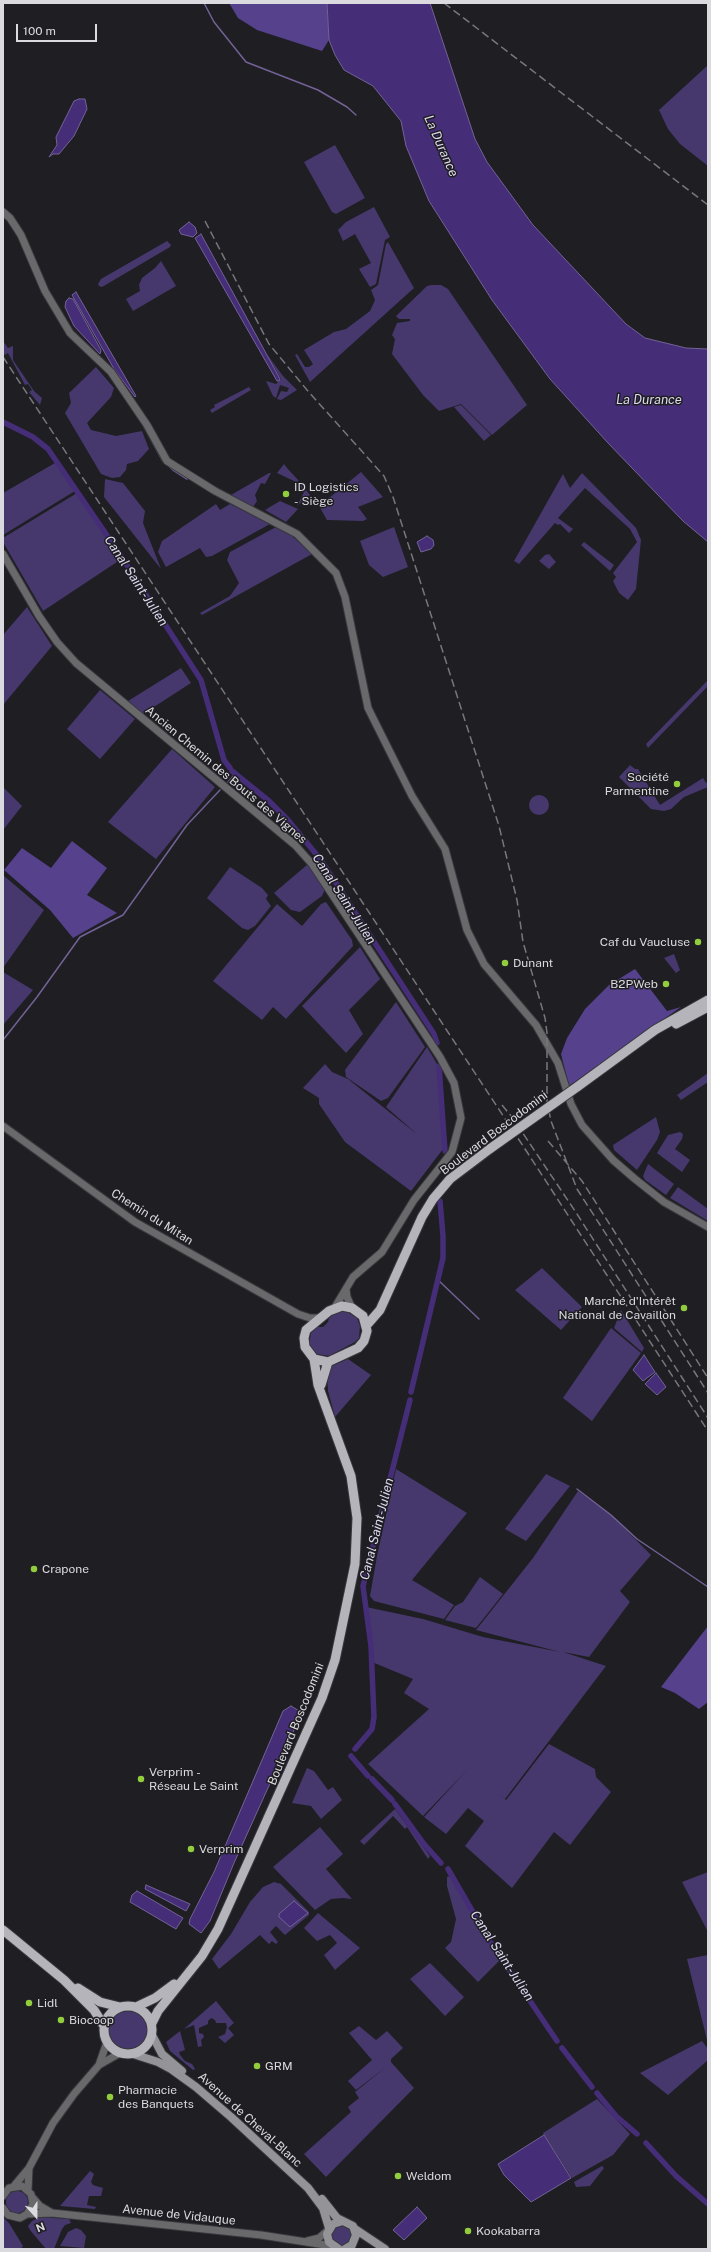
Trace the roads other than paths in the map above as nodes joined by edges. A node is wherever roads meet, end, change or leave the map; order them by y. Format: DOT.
graph roads {
  1 [pos="3,212"];
  2 [pos="3,554"];
  3 [pos="708,1000"];
  4 [pos="708,1007"];
  5 [pos="630,1049"];
  6 [pos="3,1126"];
  7 [pos="708,1227"];
  8 [pos="392,1282"];
  9 [pos="346,1289"];
  10 [pos="335,1307"];
  11 [pos="352,1308"];
  12 [pos="298,1314"];
  13 [pos="361,1314"];
  14 [pos="319,1318"];
  15 [pos="366,1326"];
  16 [pos="306,1330"];
  17 [pos="314,1359"];
  18 [pos="328,1362"];
  19 [pos="321,1392"];
  20 [pos="3,1930"];
  21 [pos="185,1976"];
  22 [pos="64,1980"];
  23 [pos="120,2007"];
  24 [pos="136,2007"];
  25 [pos="152,2023"];
  26 [pos="104,2026"];
  27 [pos="152,2035"];
  28 [pos="107,2042"];
  29 [pos="120,2053"];
  30 [pos="133,2054"];
  31 [pos="99,2065"];
  32 [pos="29,2168"];
  33 [pos="14,2186"];
  34 [pos="28,2190"];
  35 [pos="3,2196"];
  36 [pos="33,2198"];
  37 [pos="3,2210"];
  38 [pos="52,2213"];
  39 [pos="28,2214"];
  40 [pos="343,2221"];
  41 [pos="329,2229"];
  42 [pos="355,2230"];
  43 [pos="303,2242"];
  44 [pos="335,2247"];
  45 [pos="346,2249"];
  46 [pos="358,2249"];
  47 [pos="385,2249"];
  1 -- 7 [label="street"];
  2 -- 9 [label="street, Ancien Chemin des Bouts des Vignes"];
  3 -- 5 [label="main road, Boulevard Boscodomini"];
  4 -- 5 [label="main road, Boulevard Boscodomini"];
  5 -- 8 [label="main road, Boulevard Boscodomini, bridge"];
  6 -- 12 [label="street, Chemin du Mitan"];
  8 -- 13 [label="main road, Boulevard Boscodomini"];
  8 -- 15 [label="main road, Boulevard Boscodomini"];
  9 -- 10 [label="street, Ancien Chemin des Bouts des Vignes"];
  9 -- 11 [label="street"];
  10 -- 11 [label="main road"];
  10 -- 14 [label="main road"];
  11 -- 13 [label="main road"];
  12 -- 14 [label="street, Chemin du Mitan"];
  12 -- 16 [label="street"];
  13 -- 15 [label="main road"];
  14 -- 16 [label="main road"];
  15 -- 18 [label="main road"];
  16 -- 17 [label="main road"];
  17 -- 18 [label="main road"];
  17 -- 19 [label="main road, Boulevard Boscodomini"];
  18 -- 19 [label="main road, Boulevard Boscodomini"];
  19 -- 21 [label="main road, Boulevard Boscodomini"];
  20 -- 22 [label="main road"];
  21 -- 24 [label="main road, Boulevard Boscodomini"];
  21 -- 25 [label="main road, Boulevard Boscodomini"];
  22 -- 23 [label="main road"];
  22 -- 26 [label="main road"];
  23 -- 24 [label="main road"];
  23 -- 26 [label="main road"];
  24 -- 25 [label="main road"];
  25 -- 27 [label="main road"];
  26 -- 28 [label="main road"];
  27 -- 30 [label="main road"];
  27 -- 40 [label="main road, Avenue de Cheval-Blanc"];
  28 -- 29 [label="main road"];
  28 -- 31 [label="street"];
  29 -- 30 [label="main road"];
  29 -- 31 [label="street"];
  30 -- 41 [label="main road, Avenue de Cheval-Blanc"];
  31 -- 32 [label="street"];
  32 -- 33 [label="street"];
  32 -- 34 [label="street"];
  33 -- 34 [label="street"];
  33 -- 35 [label="street"];
  34 -- 36 [label="street, Avenue de Vidauque"];
  36 -- 38 [label="street, Avenue de Vidauque"];
  36 -- 39 [label="street"];
  37 -- 39 [label="street, Avenue de Vidauque"];
  38 -- 39 [label="street, Avenue de Vidauque"];
  38 -- 43 [label="street, Avenue de Vidauque"];
  40 -- 41 [label="main road"];
  40 -- 42 [label="main road, Avenue de Cheval-Blanc"];
  41 -- 43 [label="street, Avenue de Vidauque"];
  41 -- 44 [label="main road, Avenue de Cheval-Blanc"];
  42 -- 45 [label="main road"];
  42 -- 47 [label="main road"];
  43 -- 44 [label="street, Avenue de Vidauque"];
  45 -- 46 [label="main road"];
}
